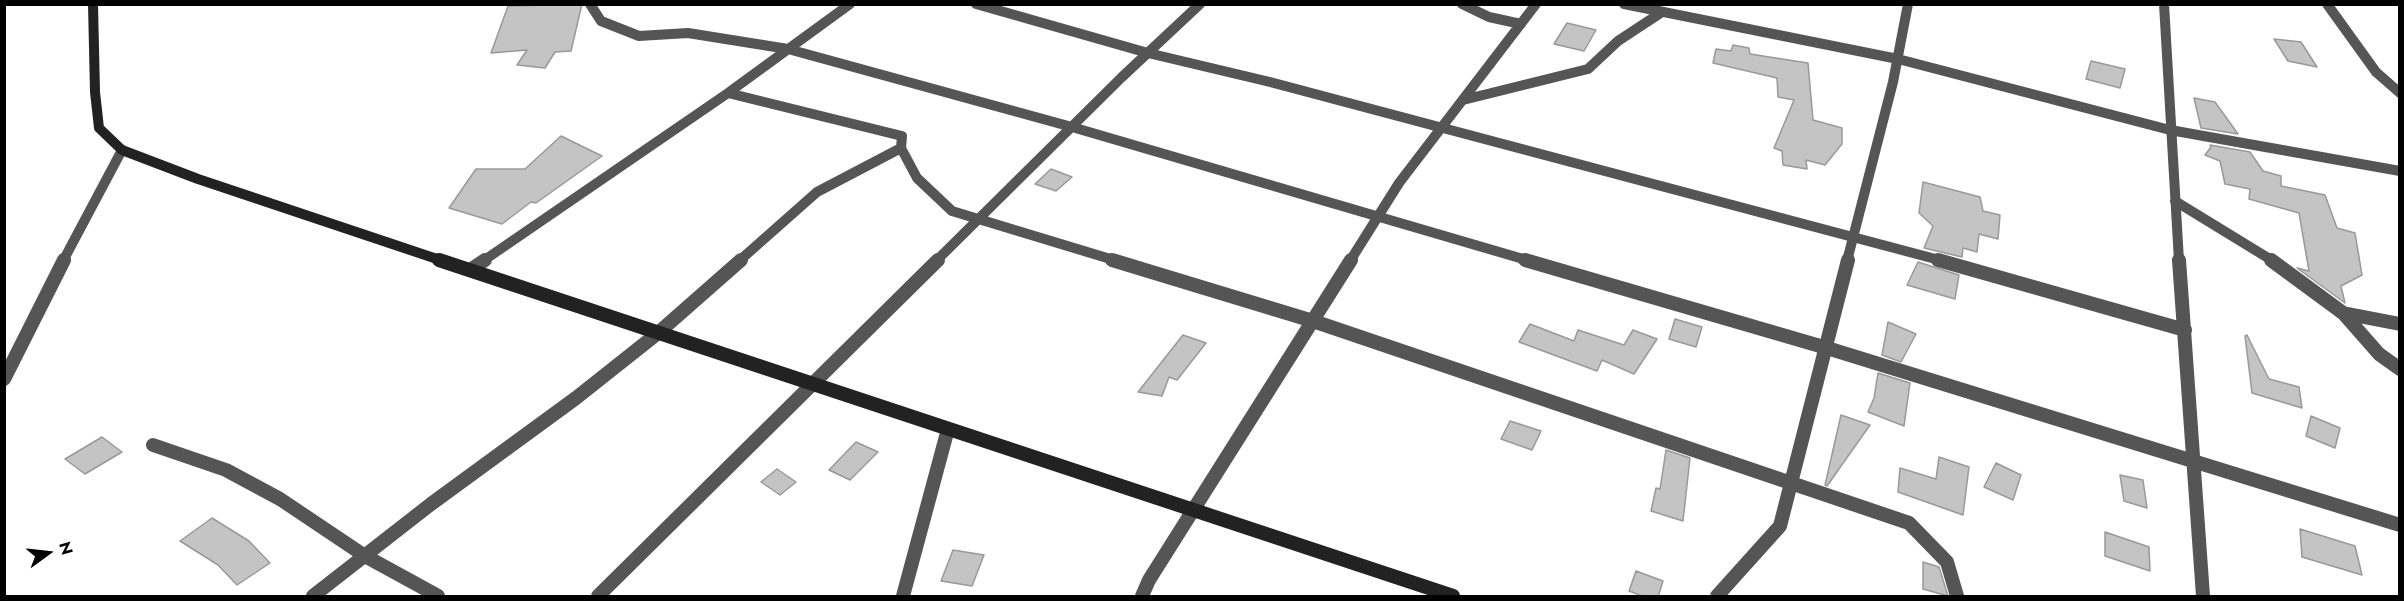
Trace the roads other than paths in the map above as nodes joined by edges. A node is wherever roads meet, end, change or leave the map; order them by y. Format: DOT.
graph roads {
  1 [pos="93,4"];
  2 [pos="590,4"];
  3 [pos="850,4"];
  4 [pos="976,4"];
  5 [pos="1200,4"];
  6 [pos="1462,4"];
  7 [pos="1536,4"];
  8 [pos="1624,4"];
  9 [pos="1908,4"];
  10 [pos="2164,4"];
  11 [pos="2327,4"];
  12 [pos="1662,12"];
  13 [pos="1521,24"];
  14 [pos="788,49"];
  15 [pos="1148,53"];
  16 [pos="1898,59"];
  17 [pos="728,93"];
  18 [pos="2400,93"];
  19 [pos="1463,100"];
  20 [pos="1072,126"];
  21 [pos="1441,129"];
  22 [pos="2170,130"];
  23 [pos="901,148"];
  24 [pos="122,150"];
  25 [pos="2400,171"];
  26 [pos="2175,201"];
  27 [pos="1377,218"];
  28 [pos="978,220"];
  29 [pos="1855,236"];
  30 [pos="470,270"];
  31 [pos="2343,313"];
  32 [pos="1313,321"];
  33 [pos="2400,324"];
  34 [pos="2185,330"];
  35 [pos="658,333"];
  36 [pos="1827,348"];
  37 [pos="2400,369"];
  38 [pos="4,380"];
  39 [pos="814,385"];
  40 [pos="948,429"];
  41 [pos="153,445"];
  42 [pos="2194,462"];
  43 [pos="1791,484"];
  44 [pos="1193,510"];
  45 [pos="2400,525"];
  46 [pos="365,556"];
  47 [pos="313,597"];
  48 [pos="438,597"];
  49 [pos="598,597"];
  50 [pos="903,597"];
  51 [pos="1143,597"];
  52 [pos="1453,597"];
  53 [pos="1717,597"];
  54 [pos="1958,597"];
  55 [pos="2203,597"];
  1 -- 24 [label="street"];
  2 -- 14 [label="street"];
  3 -- 14 [label="street"];
  4 -- 15 [label="street"];
  5 -- 15 [label="street"];
  6 -- 13 [label="street"];
  7 -- 13 [label="street"];
  8 -- 12 [label="street"];
  9 -- 16 [label="street"];
  10 -- 22 [label="street"];
  11 -- 18 [label="street"];
  12 -- 16 [label="street"];
  12 -- 19 [label="street"];
  13 -- 19 [label="street"];
  14 -- 17 [label="street"];
  14 -- 20 [label="street"];
  15 -- 20 [label="street"];
  15 -- 21 [label="street"];
  16 -- 22 [label="street"];
  16 -- 29 [label="street"];
  17 -- 23 [label="street"];
  17 -- 30 [label="street"];
  19 -- 21 [label="street"];
  20 -- 27 [label="street"];
  20 -- 28 [label="street"];
  21 -- 27 [label="street"];
  21 -- 29 [label="street"];
  22 -- 25 [label="street"];
  22 -- 26 [label="street"];
  23 -- 28 [label="street"];
  23 -- 35 [label="street"];
  24 -- 30 [label="street"];
  24 -- 38 [label="street"];
  26 -- 31 [label="street"];
  26 -- 34 [label="street"];
  27 -- 32 [label="street"];
  27 -- 36 [label="street"];
  28 -- 32 [label="street"];
  28 -- 39 [label="street"];
  29 -- 34 [label="street"];
  29 -- 36 [label="street"];
  30 -- 35 [label="street"];
  31 -- 33 [label="street"];
  31 -- 37 [label="street"];
  32 -- 43 [label="street"];
  32 -- 44 [label="street"];
  34 -- 42 [label="street"];
  35 -- 39 [label="street"];
  35 -- 46 [label="street"];
  36 -- 42 [label="street"];
  36 -- 43 [label="street"];
  39 -- 40 [label="street"];
  39 -- 49 [label="street"];
  40 -- 44 [label="street"];
  40 -- 50 [label="street"];
  41 -- 46 [label="street"];
  42 -- 45 [label="street"];
  42 -- 55 [label="street"];
  43 -- 53 [label="street"];
  43 -- 54 [label="street"];
  44 -- 51 [label="street"];
  44 -- 52 [label="street"];
  46 -- 47 [label="street"];
  46 -- 48 [label="street"];
}
